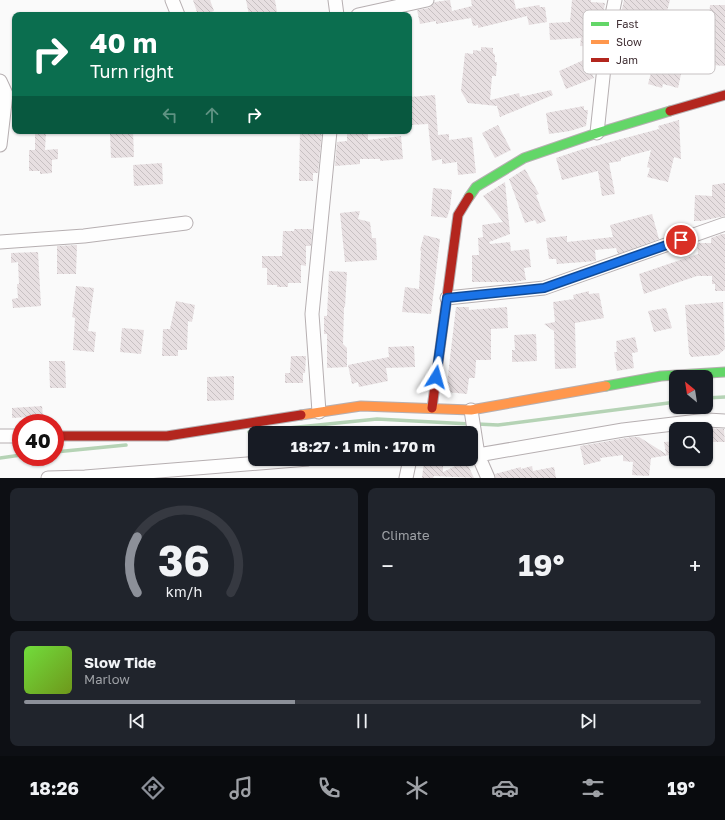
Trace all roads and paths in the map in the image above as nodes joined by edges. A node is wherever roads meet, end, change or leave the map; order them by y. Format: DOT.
graph roads {
  1 [pos="172,0"];
  2 [pos="335,0"];
  3 [pos="427,0"];
  4 [pos="615,0"];
  5 [pos="613,10"];
  6 [pos="177,12"];
  7 [pos="337,12"];
  8 [pos="372,12"];
  9 [pos="603,74"];
  10 [pos="0,81"];
  11 [pos="725,94"];
  12 [pos="10,108"];
  13 [pos="597,133"];
  14 [pos="330,134"];
  15 [pos="0,145"];
  16 [pos="186,223"];
  17 [pos="725,224"];
  18 [pos="0,242"];
  19 [pos="447,298"];
  20 [pos="725,372"];
  21 [pos="432,408"];
  22 [pos="319,412"];
  23 [pos="472,413"];
  24 [pos="725,421"];
  25 [pos="473,426"];
  26 [pos="0,436"];
  27 [pos="12,436"];
  28 [pos="64,436"];
  29 [pos="478,452"];
  30 [pos="478,458"];
  31 [pos="248,465"];
  32 [pos="409,466"];
  33 [pos="167,474"];
  34 [pos="85,477"];
  35 [pos="48,478"];
  36 [pos="406,478"];
  37 [pos="488,478"];
  1 -- 6 [label="street"];
  2 -- 7 [label="street"];
  3 -- 8 [label="street"];
  4 -- 5 [label="street"];
  9 -- 13 [label="street"];
  10 -- 12 [label="street"];
  11 -- 13 [label="street"];
  12 -- 15 [label="street"];
  13 -- 19 [label="street"];
  14 -- 22 [label="street"];
  16 -- 18 [label="street"];
  17 -- 19 [label="street"];
  19 -- 21 [label="street"];
  20 -- 23 [label="street"];
  21 -- 22 [label="street"];
  21 -- 23 [label="street"];
  22 -- 28 [label="street"];
  23 -- 25 [label="street"];
  24 -- 29 [label="street"];
  26 -- 27 [label="street"];
  30 -- 37 [label="street"];
  31 -- 33 [label="street"];
  32 -- 36 [label="street"];
  33 -- 34 [label="street"];
  34 -- 35 [label="street"];
}
